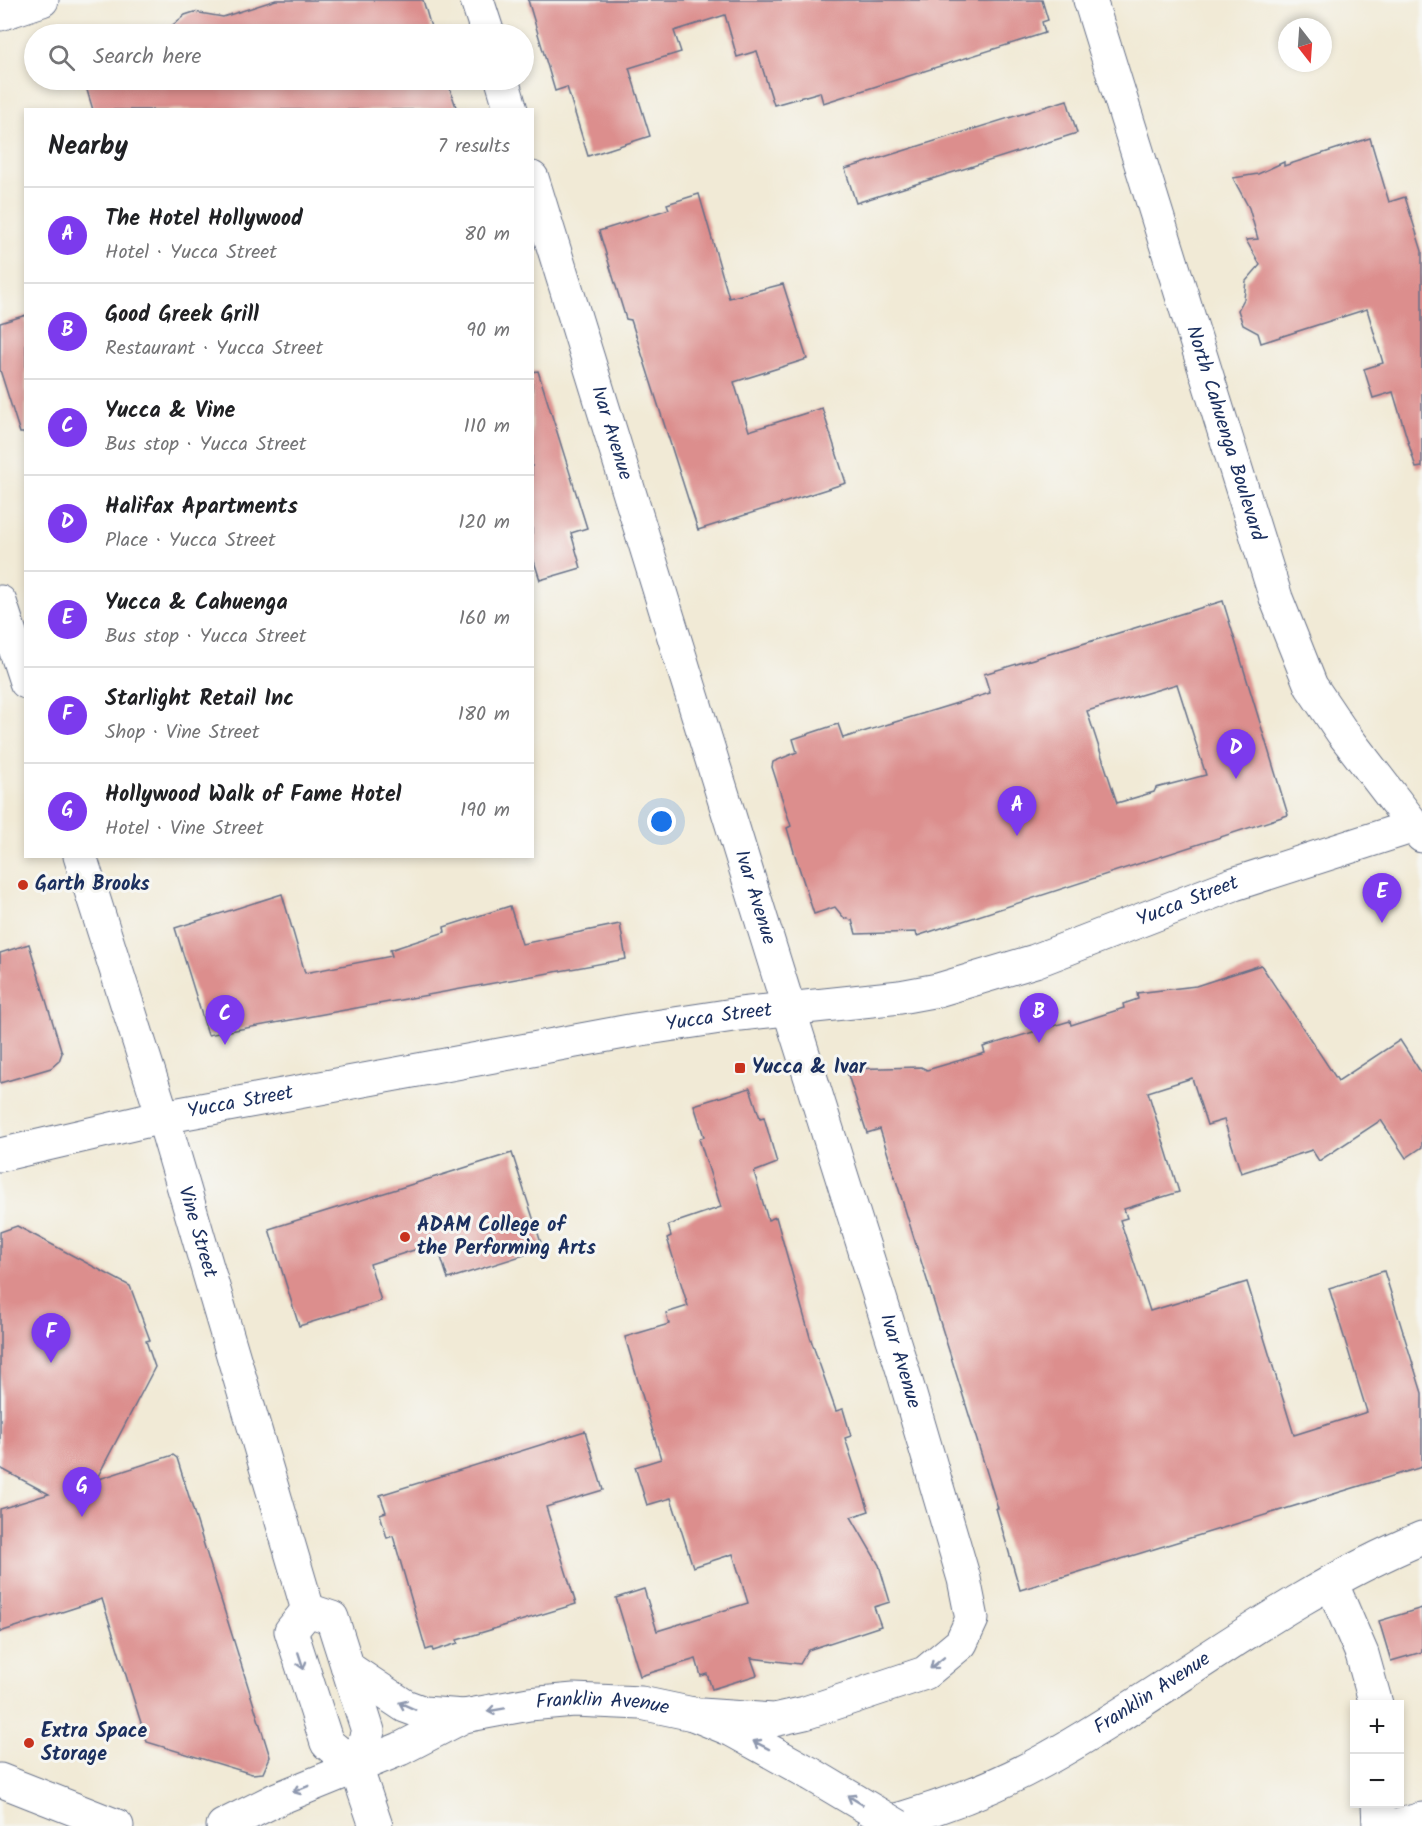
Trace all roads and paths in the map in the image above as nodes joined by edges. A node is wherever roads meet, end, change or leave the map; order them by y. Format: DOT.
graph roads {
  1 [pos="42,0"];
  2 [pos="477,0"];
  3 [pos="1090,0"];
  4 [pos="0,14"];
  5 [pos="485,24"];
  6 [pos="505,90"];
  7 [pos="510,108"];
  8 [pos="534,184"];
  9 [pos="0,602"];
  10 [pos="24,676"];
  11 [pos="1419,828"];
  12 [pos="81,858"];
  13 [pos="789,1010"];
  14 [pos="163,1117"];
  15 [pos="0,1155"];
  16 [pos="1422,1538"];
  17 [pos="1331,1582"];
  18 [pos="308,1610"];
  19 [pos="972,1618"];
  20 [pos="348,1668"];
  21 [pos="1375,1700"];
  22 [pos="693,1714"];
  23 [pos="464,1716"];
  24 [pos="356,1767"];
  25 [pos="0,1780"];
  26 [pos="0,1800"];
  27 [pos="1378,1808"];
  28 [pos="1422,1819"];
  29 [pos="105,1826"];
  30 [pos="117,1826"];
  31 [pos="223,1826"];
  32 [pos="376,1826"];
  33 [pos="874,1826"];
  34 [pos="898,1826"];
  35 [pos="1378,1826"];
  36 [pos="1397,1826"];
  1 -- 4 [label="main road"];
  2 -- 5 [label="main road"];
  3 -- 11 [label="main road, North Cahuenga Boulevard"];
  6 -- 7 [label="main road"];
  8 -- 13 [label="main road, Ivar Avenue"];
  9 -- 10 [label="main road"];
  11 -- 13 [label="main road, Yucca Street"];
  12 -- 14 [label="main road, Vine Street"];
  13 -- 14 [label="main road, Yucca Street"];
  13 -- 19 [label="main road, Ivar Avenue"];
  14 -- 15 [label="main road, Yucca Street"];
  14 -- 18 [label="main road, Vine Street"];
  16 -- 17 [label="main road, Franklin Avenue"];
  17 -- 21 [label="main road"];
  17 -- 33 [label="main road, Franklin Avenue"];
  18 -- 20 [label="main road"];
  18 -- 24 [label="main road, one-way"];
  19 -- 22 [label="main road, Franklin Avenue, one-way"];
  23 -- 20 [label="main road, one-way"];
  20 -- 24 [label="main road"];
  22 -- 23 [label="main road, Franklin Avenue, one-way"];
  34 -- 22 [label="main road, one-way, bridge"];
  23 -- 24 [label="main road, Franklin Avenue"];
  24 -- 31 [label="main road, Franklin Avenue, one-way"];
  24 -- 32 [label="main road"];
  25 -- 30 [label="main road"];
  26 -- 29 [label="main road"];
  27 -- 35 [label="main road"];
  28 -- 36 [label="main road"];
}
